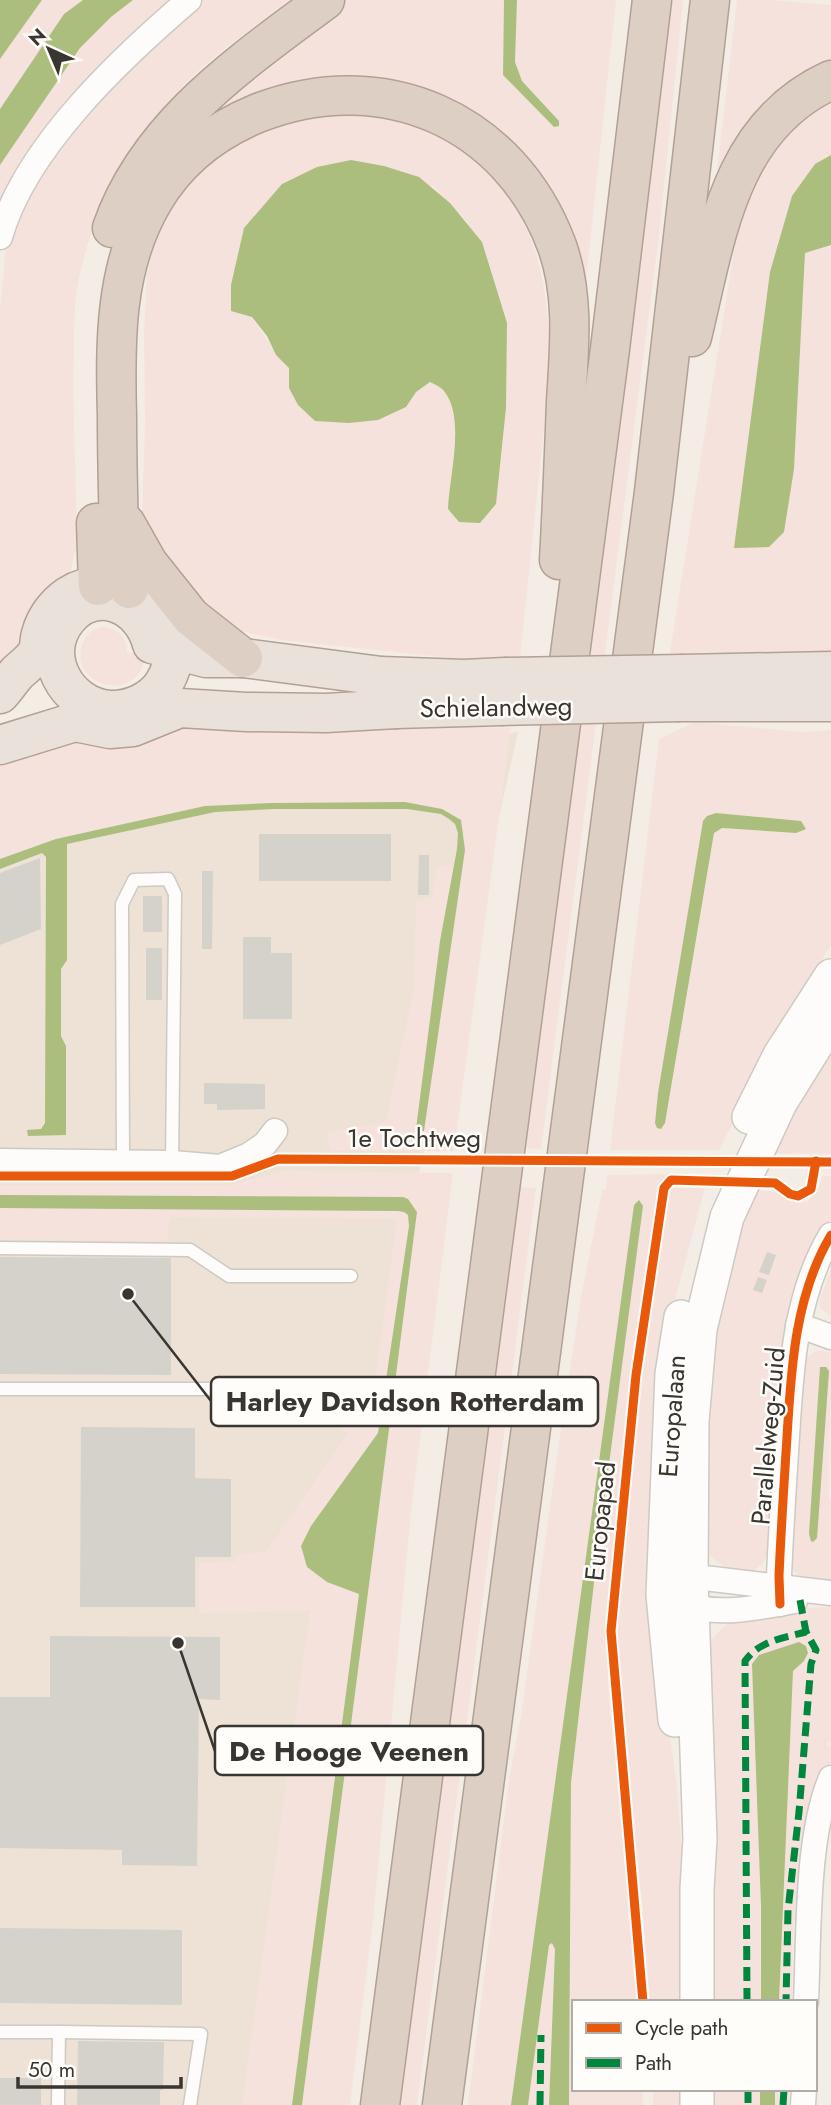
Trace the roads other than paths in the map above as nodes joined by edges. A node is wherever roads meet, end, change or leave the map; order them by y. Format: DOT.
graph roads {
  1 [pos="189,0"];
  2 [pos="325,0"];
  3 [pos="652,0"];
  4 [pos="710,0"];
  5 [pos="831,79"];
  6 [pos="0,237"];
  7 [pos="653,492"];
  8 [pos="107,509"];
  9 [pos="100,592"];
  10 [pos="164,653"];
  11 [pos="243,658"];
  12 [pos="55,668"];
  13 [pos="831,671"];
  14 [pos="682,688"];
  15 [pos="503,692"];
  16 [pos="0,697"];
  17 [pos="831,702"];
  18 [pos="396,709"];
  19 [pos="0,725"];
  20 [pos="0,745"];
  21 [pos="548,810"];
  22 [pos="831,976"];
  23 [pos="831,1021"];
  24 [pos="275,1131"];
  25 [pos="751,1138"];
  26 [pos="0,1161"];
  27 [pos="123,1162"];
  28 [pos="172,1163"];
  29 [pos="831,1235"];
  30 [pos="0,1248"];
  31 [pos="351,1276"];
  32 [pos="799,1325"];
  33 [pos="831,1337"];
  34 [pos="0,1389"];
  35 [pos="273,1389"];
  36 [pos="682,1593"];
  37 [pos="831,1594"];
  38 [pos="779,1595"];
  39 [pos="831,1778"];
  40 [pos="697,2000"];
  41 [pos="806,2000"];
  42 [pos="0,2032"];
  43 [pos="58,2032"];
  44 [pos="58,2105"];
  45 [pos="190,2105"];
  46 [pos="380,2105"];
  47 [pos="442,2105"];
  1 -- 6 [label="street"];
  2 -- 8 [label="highway"];
  3 -- 21 [label="highway"];
  4 -- 7 [label="highway"];
  5 -- 7 [label="highway"];
  7 -- 47 [label="highway"];
  8 -- 9 [label="highway"];
  8 -- 9 [label="highway"];
  8 -- 11 [label="highway"];
  8 -- 21 [label="highway"];
  9 -- 10 [label="main road"];
  9 -- 12 [label="main road"];
  10 -- 11 [label="main road, Schielandweg"];
  10 -- 12 [label="main road"];
  10 -- 18 [label="main road, Schielandweg"];
  11 -- 15 [label="main road, Schielandweg"];
  12 -- 16 [label="main road"];
  12 -- 19 [label="main road"];
  13 -- 14 [label="main road, Schielandweg"];
  14 -- 15 [label="main road, Schielandweg, bridge"];
  14 -- 17 [label="main road, Schielandweg"];
  15 -- 18 [label="main road, Schielandweg"];
  18 -- 20 [label="main road"];
  21 -- 46 [label="highway"];
  22 -- 25 [label="main road, Europalaan"];
  23 -- 25 [label="main road, Europalaan"];
  24 -- 28 [label="street"];
  25 -- 36 [label="main road, Europalaan"];
  26 -- 27 [label="street"];
  27 -- 28 [label="street"];
  27 -- 28 [label="lane"];
  29 -- 32 [label="street, Parallelweg-Zuid"];
  30 -- 31 [label="lane"];
  32 -- 33 [label="street, Parallelweg-Zuid"];
  32 -- 38 [label="street, Parallelweg-Zuid"];
  34 -- 35 [label="lane"];
  36 -- 38 [label="street"];
  36 -- 40 [label="main road, Europalaan"];
  37 -- 38 [label="street"];
  39 -- 41 [label="street"];
  42 -- 43 [label="lane"];
  43 -- 44 [label="lane"];
  43 -- 45 [label="lane"];
}
